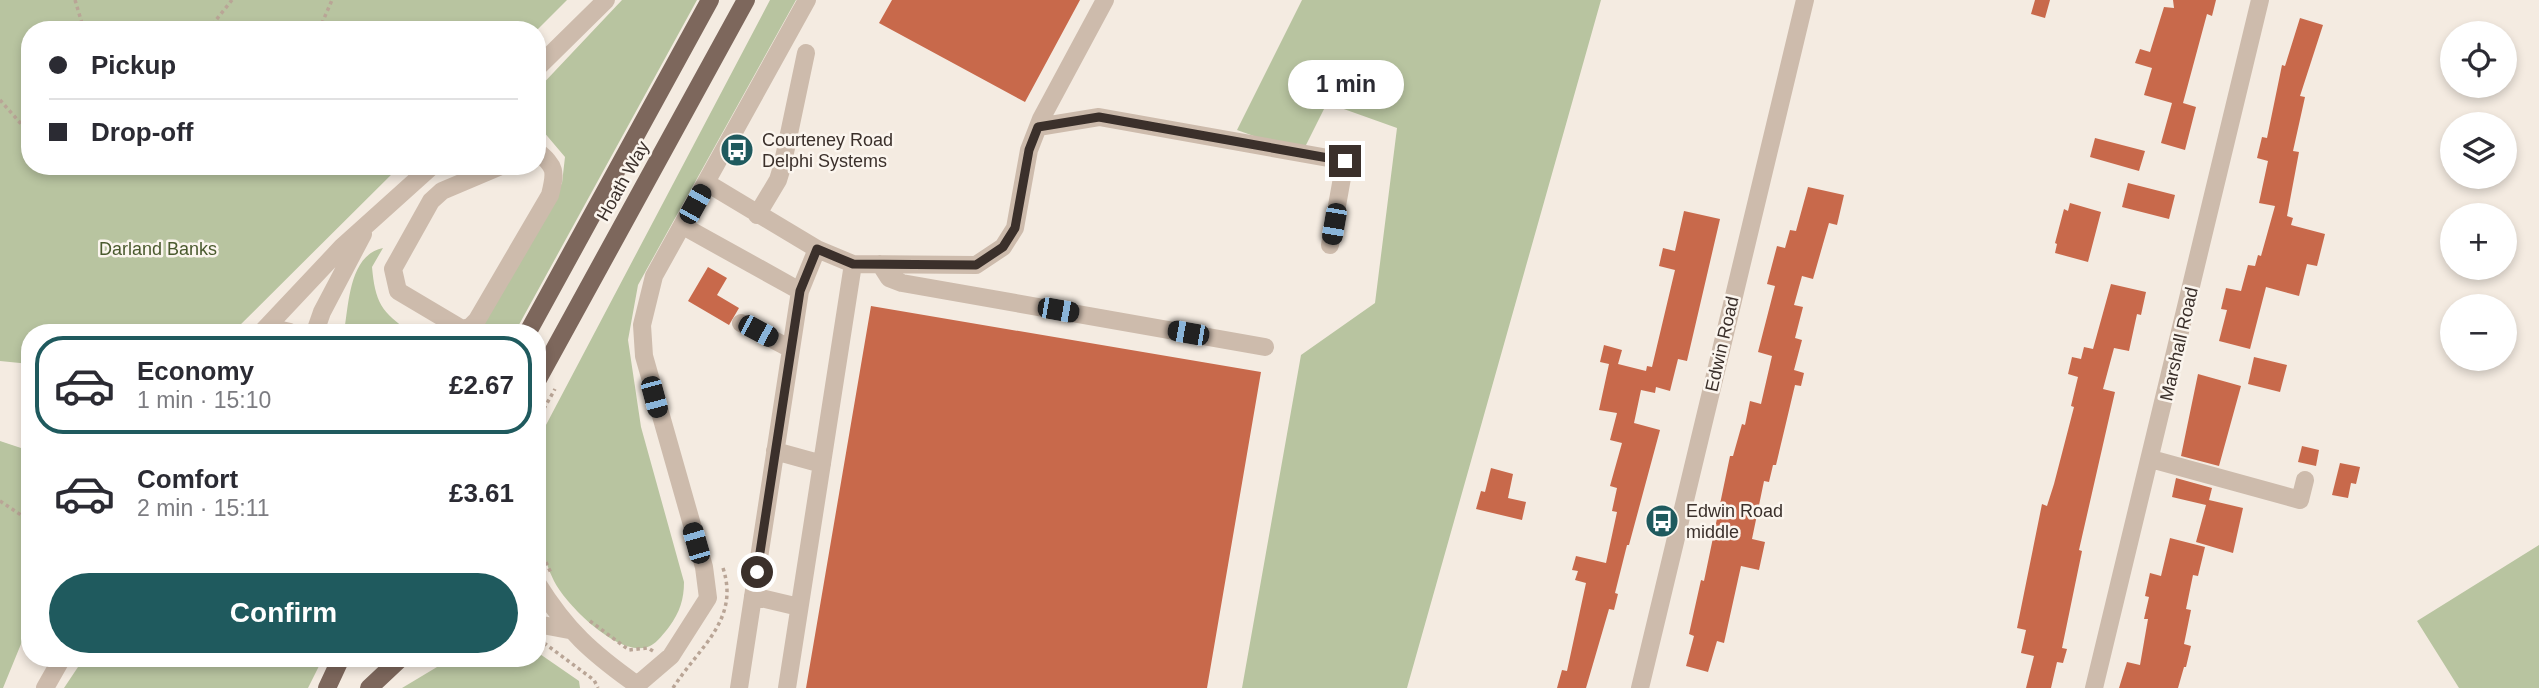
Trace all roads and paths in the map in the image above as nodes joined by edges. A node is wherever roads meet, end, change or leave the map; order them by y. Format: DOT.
graph roads {
  1 [pos="75,0"];
  2 [pos="232,0"];
  3 [pos="332,0"];
  4 [pos="606,0"];
  5 [pos="710,0"];
  6 [pos="746,0"];
  7 [pos="807,0"];
  8 [pos="1105,0"];
  9 [pos="1805,0"];
  10 [pos="2260,0"];
  11 [pos="81,21"];
  12 [pos="215,21"];
  13 [pos="323,21"];
  14 [pos="806,53"];
  15 [pos="546,59"];
  16 [pos="0,100"];
  17 [pos="21,124"];
  18 [pos="1038,127"];
  19 [pos="546,158"];
  20 [pos="422,175"];
  21 [pos="480,175"];
  22 [pos="707,183"];
  23 [pos="757,215"];
  24 [pos="370,222"];
  25 [pos="683,226"];
  26 [pos="1330,244"];
  27 [pos="817,249"];
  28 [pos="853,264"];
  29 [pos="880,264"];
  30 [pos="800,291"];
  31 [pos="741,323"];
  32 [pos="270,324"];
  33 [pos="318,324"];
  34 [pos="453,324"];
  35 [pos="473,324"];
  36 [pos="532,324"];
  37 [pos="1265,347"];
  38 [pos="791,349"];
  39 [pos="546,365"];
  40 [pos="775,451"];
  41 [pos="2151,459"];
  42 [pos="822,464"];
  43 [pos="2305,480"];
  44 [pos="0,501"];
  45 [pos="21,515"];
  46 [pos="720,559"];
  47 [pos="546,583"];
  48 [pos="753,596"];
  49 [pos="799,607"];
  50 [pos="580,613"];
  51 [pos="546,626"];
  52 [pos="569,630"];
  53 [pos="546,646"];
  54 [pos="648,648"];
  55 [pos="57,667"];
  56 [pos="337,667"];
  57 [pos="391,667"];
  58 [pos="637,686"];
  59 [pos="45,688"];
  60 [pos="327,688"];
  61 [pos="369,688"];
  62 [pos="598,688"];
  63 [pos="673,688"];
  64 [pos="739,688"];
  65 [pos="787,688"];
  66 [pos="1640,688"];
  67 [pos="2094,688"];
  1 -- 11 [label="path"];
  2 -- 12 [label="path"];
  3 -- 13 [label="path"];
  4 -- 15 [label="street"];
  5 -- 36 [label="main road, Hoath Way"];
  6 -- 39 [label="main road, Hoath Way"];
  7 -- 22 [label="street"];
  8 -- 18 [label="street"];
  9 -- 66 [label="street, Edwin Road"];
  10 -- 41 [label="street, Marshall Road"];
  14 -- 23 [label="street"];
  16 -- 17 [label="path"];
  18 -- 26 [label="street"];
  18 -- 29 [label="street"];
  19 -- 35 [label="street"];
  20 -- 24 [label="street"];
  21 -- 34 [label="street"];
  22 -- 23 [label="street"];
  22 -- 25 [label="street"];
  23 -- 27 [label="street"];
  24 -- 32 [label="street"];
  24 -- 33 [label="street"];
  25 -- 30 [label="street"];
  25 -- 58 [label="street"];
  27 -- 28 [label="street"];
  27 -- 30 [label="street"];
  28 -- 29 [label="street"];
  28 -- 42 [label="street"];
  29 -- 37 [label="street"];
  30 -- 38 [label="street"];
  31 -- 38 [label="street"];
  38 -- 40 [label="street"];
  40 -- 42 [label="street"];
  40 -- 48 [label="street"];
  41 -- 43 [label="street"];
  41 -- 67 [label="street, Marshall Road"];
  42 -- 49 [label="street"];
  44 -- 45 [label="path"];
  46 -- 63 [label="path"];
  47 -- 52 [label="street"];
  48 -- 49 [label="street"];
  48 -- 64 [label="street"];
  49 -- 65 [label="street"];
  50 -- 54 [label="path"];
  51 -- 52 [label="street"];
  52 -- 58 [label="street"];
  53 -- 62 [label="path"];
  55 -- 59 [label="street"];
  56 -- 60 [label="main road"];
  57 -- 61 [label="main road"];
}
